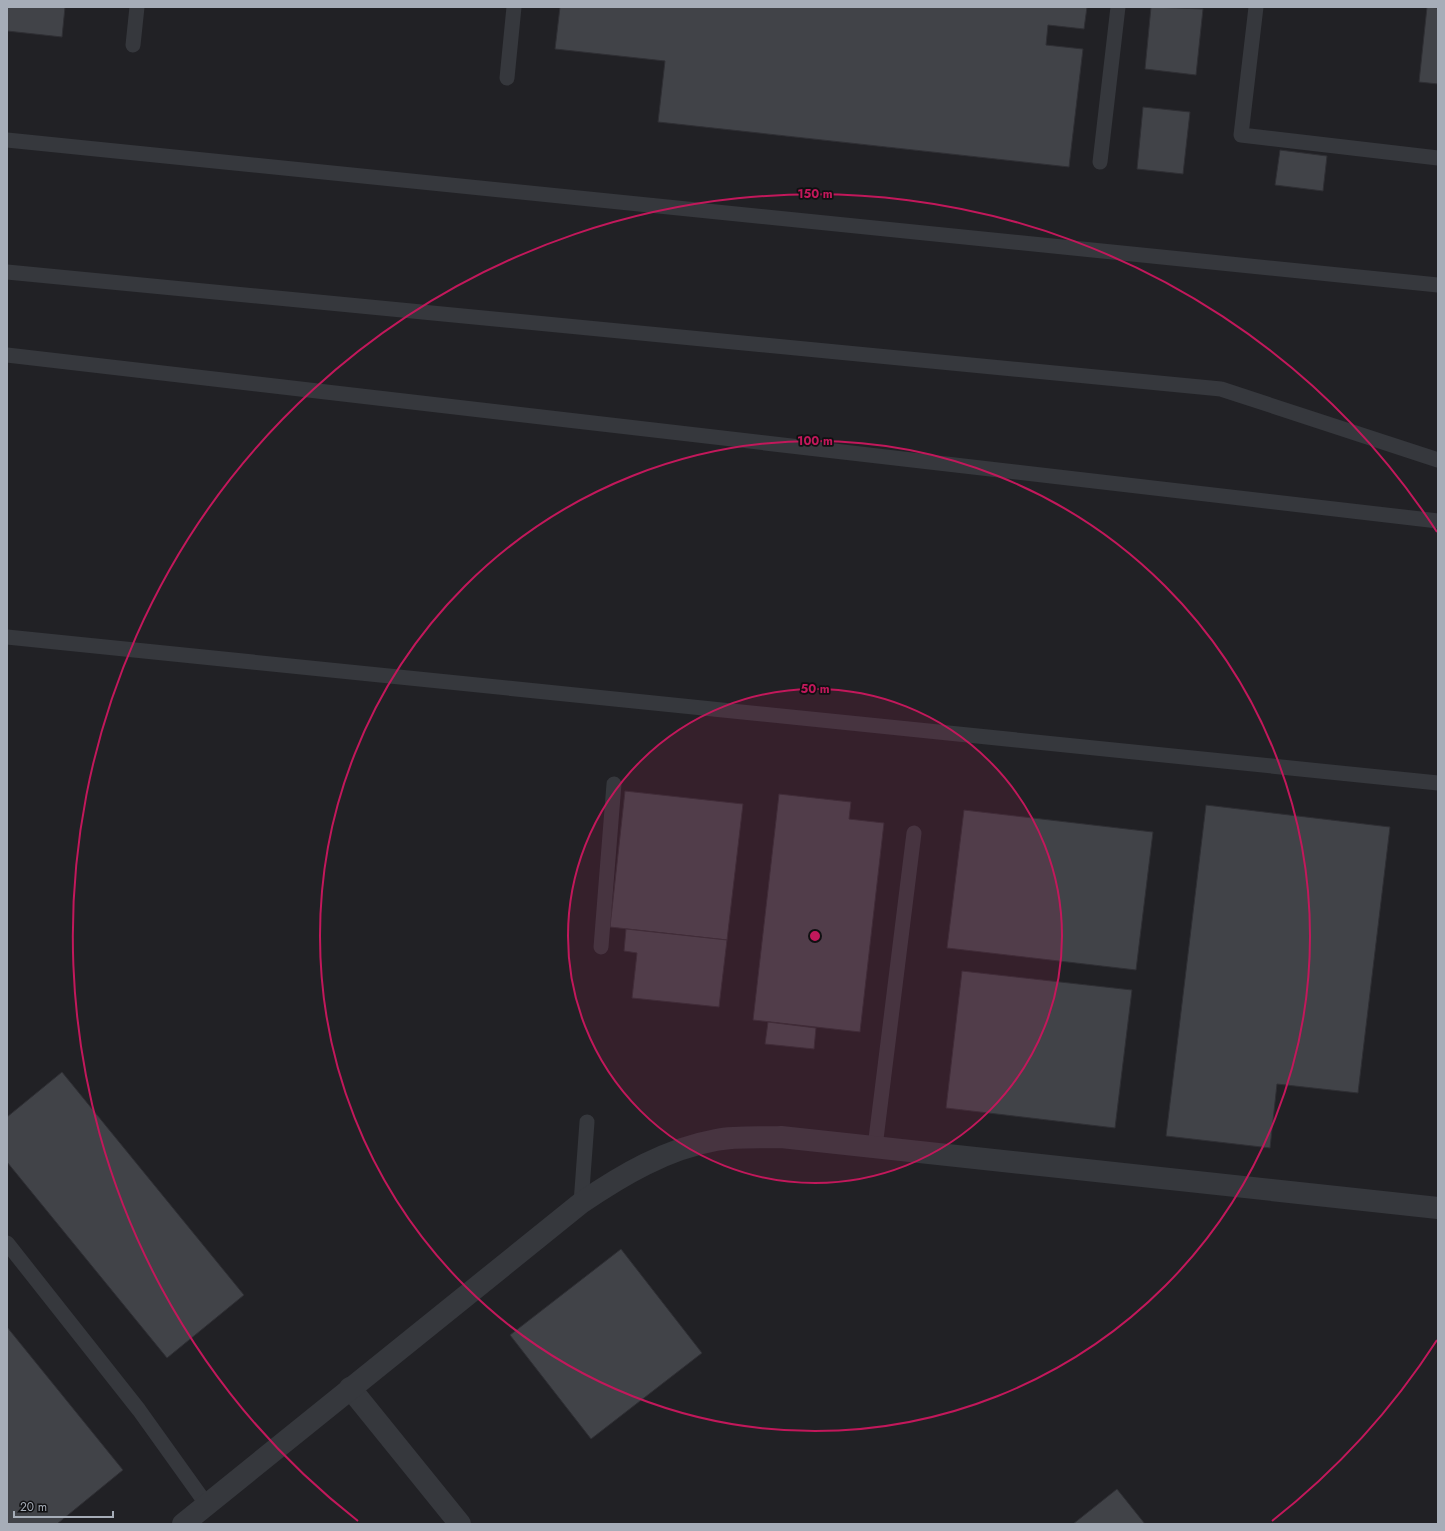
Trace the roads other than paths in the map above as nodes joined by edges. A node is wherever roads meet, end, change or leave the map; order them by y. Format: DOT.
graph roads {
  1 [pos="137,7"];
  2 [pos="514,7"];
  3 [pos="1118,7"];
  4 [pos="1256,7"];
  5 [pos="133,45"];
  6 [pos="507,78"];
  7 [pos="7,140"];
  8 [pos="1438,158"];
  9 [pos="1100,162"];
  10 [pos="7,272"];
  11 [pos="1438,285"];
  12 [pos="7,355"];
  13 [pos="1438,460"];
  14 [pos="1438,521"];
  15 [pos="7,637"];
  16 [pos="1438,783"];
  17 [pos="614,784"];
  18 [pos="914,833"];
  19 [pos="601,946"];
  20 [pos="587,1122"];
  21 [pos="875,1147"];
  22 [pos="581,1203"];
  23 [pos="1438,1208"];
  24 [pos="7,1243"];
  25 [pos="350,1388"];
  26 [pos="207,1505"];
  27 [pos="182,1524"];
  28 [pos="460,1524"];
  1 -- 5 [label="lane"];
  2 -- 6 [label="lane"];
  3 -- 9 [label="lane"];
  4 -- 8 [label="lane"];
  7 -- 11 [label="lane"];
  10 -- 13 [label="lane"];
  12 -- 14 [label="lane"];
  15 -- 16 [label="lane"];
  17 -- 19 [label="lane"];
  18 -- 21 [label="lane"];
  20 -- 22 [label="lane"];
  21 -- 22 [label="street"];
  21 -- 23 [label="street"];
  22 -- 25 [label="street"];
  24 -- 26 [label="lane"];
  25 -- 26 [label="street"];
  25 -- 28 [label="street"];
  26 -- 27 [label="street"];
}
